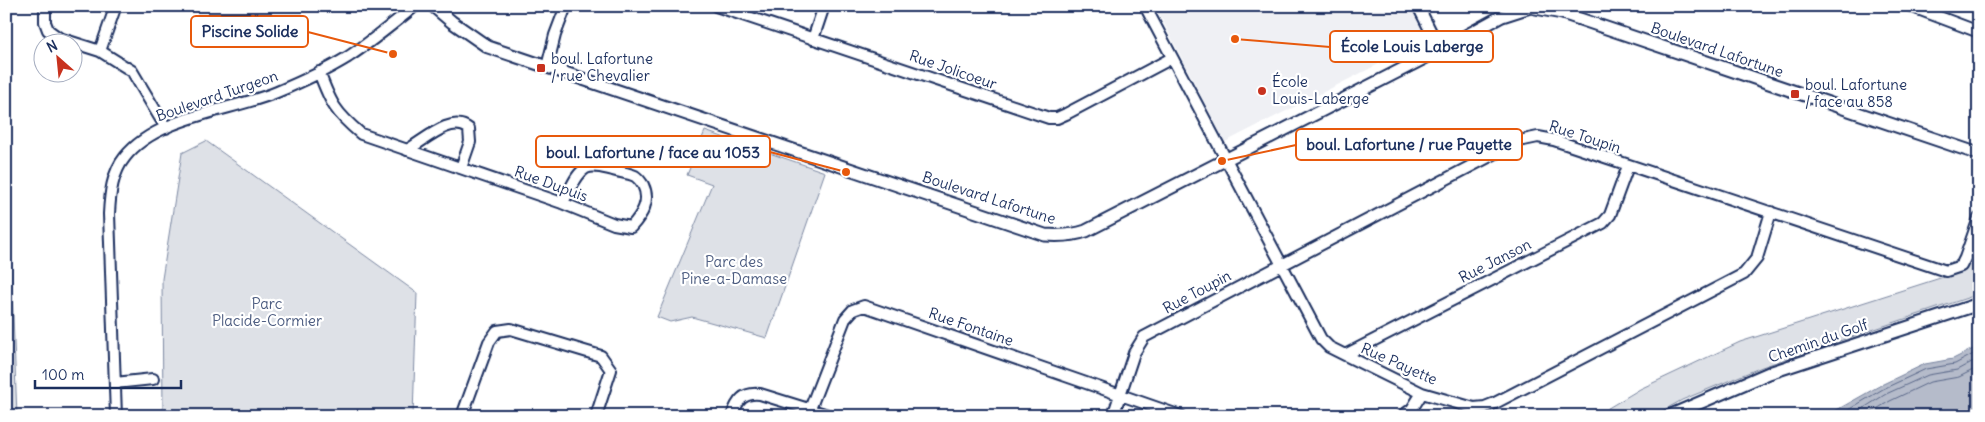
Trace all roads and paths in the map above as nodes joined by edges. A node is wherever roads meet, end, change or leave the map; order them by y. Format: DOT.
graph roads {
  1 [pos="45,6"];
  2 [pos="415,6"];
  3 [pos="433,6"];
  4 [pos="566,6"];
  5 [pos="716,6"];
  6 [pos="824,6"];
  7 [pos="1145,6"];
  8 [pos="1418,6"];
  9 [pos="1530,6"];
  10 [pos="1914,7"];
  11 [pos="114,8"];
  12 [pos="1979,32"];
  13 [pos="813,39"];
  14 [pos="1440,50"];
  15 [pos="100,51"];
  16 [pos="1172,58"];
  17 [pos="547,66"];
  18 [pos="319,72"];
  19 [pos="166,128"];
  20 [pos="407,150"];
  21 [pos="1979,152"];
  22 [pos="1226,160"];
  23 [pos="1628,166"];
  24 [pos="461,168"];
  25 [pos="562,203"];
  26 [pos="1771,212"];
  27 [pos="1979,218"];
  28 [pos="1280,265"];
  29 [pos="1979,304"];
  30 [pos="1345,355"];
  31 [pos="153,379"];
  32 [pos="115,383"];
  33 [pos="1422,393"];
  34 [pos="1120,394"];
  35 [pos="810,409"];
  36 [pos="116,416"];
  37 [pos="462,416"];
  38 [pos="596,416"];
  39 [pos="732,416"];
  40 [pos="831,416"];
  41 [pos="1113,416"];
  42 [pos="1182,416"];
  43 [pos="1402,416"];
  44 [pos="1670,416"];
  1 -- 15 [label="street"];
  2 -- 18 [label="street, Boulevard Turgeon"];
  3 -- 17 [label="street, Boulevard Lafortune"];
  4 -- 17 [label="street"];
  5 -- 13 [label="street, Rue Jolicoeur"];
  6 -- 13 [label="street"];
  7 -- 16 [label="street, Rue Payette"];
  8 -- 14 [label="street"];
  9 -- 14 [label="street, Boulevard Lafortune"];
  9 -- 21 [label="street, Boulevard Lafortune"];
  10 -- 12 [label="street"];
  11 -- 15 [label="street"];
  13 -- 16 [label="street, Rue Jolicoeur"];
  14 -- 22 [label="street, Boulevard Lafortune"];
  15 -- 19 [label="street"];
  16 -- 22 [label="street, Rue Payette"];
  17 -- 22 [label="street, Boulevard Lafortune"];
  18 -- 19 [label="street, Boulevard Turgeon"];
  18 -- 20 [label="street, Rue Dupuis"];
  19 -- 32 [label="street, Boulevard Turgeon"];
  20 -- 24 [label="street, Rue Dupuis"];
  20 -- 24 [label="street"];
  22 -- 28 [label="street, Rue Payette"];
  23 -- 26 [label="street, Rue Toupin"];
  23 -- 28 [label="street, Rue Toupin"];
  23 -- 30 [label="street, Rue Janson"];
  24 -- 25 [label="street, Rue Dupuis"];
  25 -- 25 [label="street, Rue Dupuis"];
  26 -- 27 [label="street, Rue Toupin"];
  26 -- 33 [label="street, Rue Payette"];
  28 -- 30 [label="street, Rue Payette"];
  28 -- 34 [label="street, Rue Toupin"];
  29 -- 44 [label="street, Chemin du Golf"];
  30 -- 33 [label="street, Rue Payette"];
  31 -- 32 [label="street"];
  32 -- 36 [label="street, Boulevard Turgeon"];
  33 -- 43 [label="street"];
  34 -- 35 [label="street, Rue Fontaine"];
  34 -- 41 [label="street, Rue Toupin"];
  34 -- 42 [label="street, Rue Fontaine"];
  35 -- 39 [label="street"];
  35 -- 40 [label="street"];
  37 -- 38 [label="street"];
}
